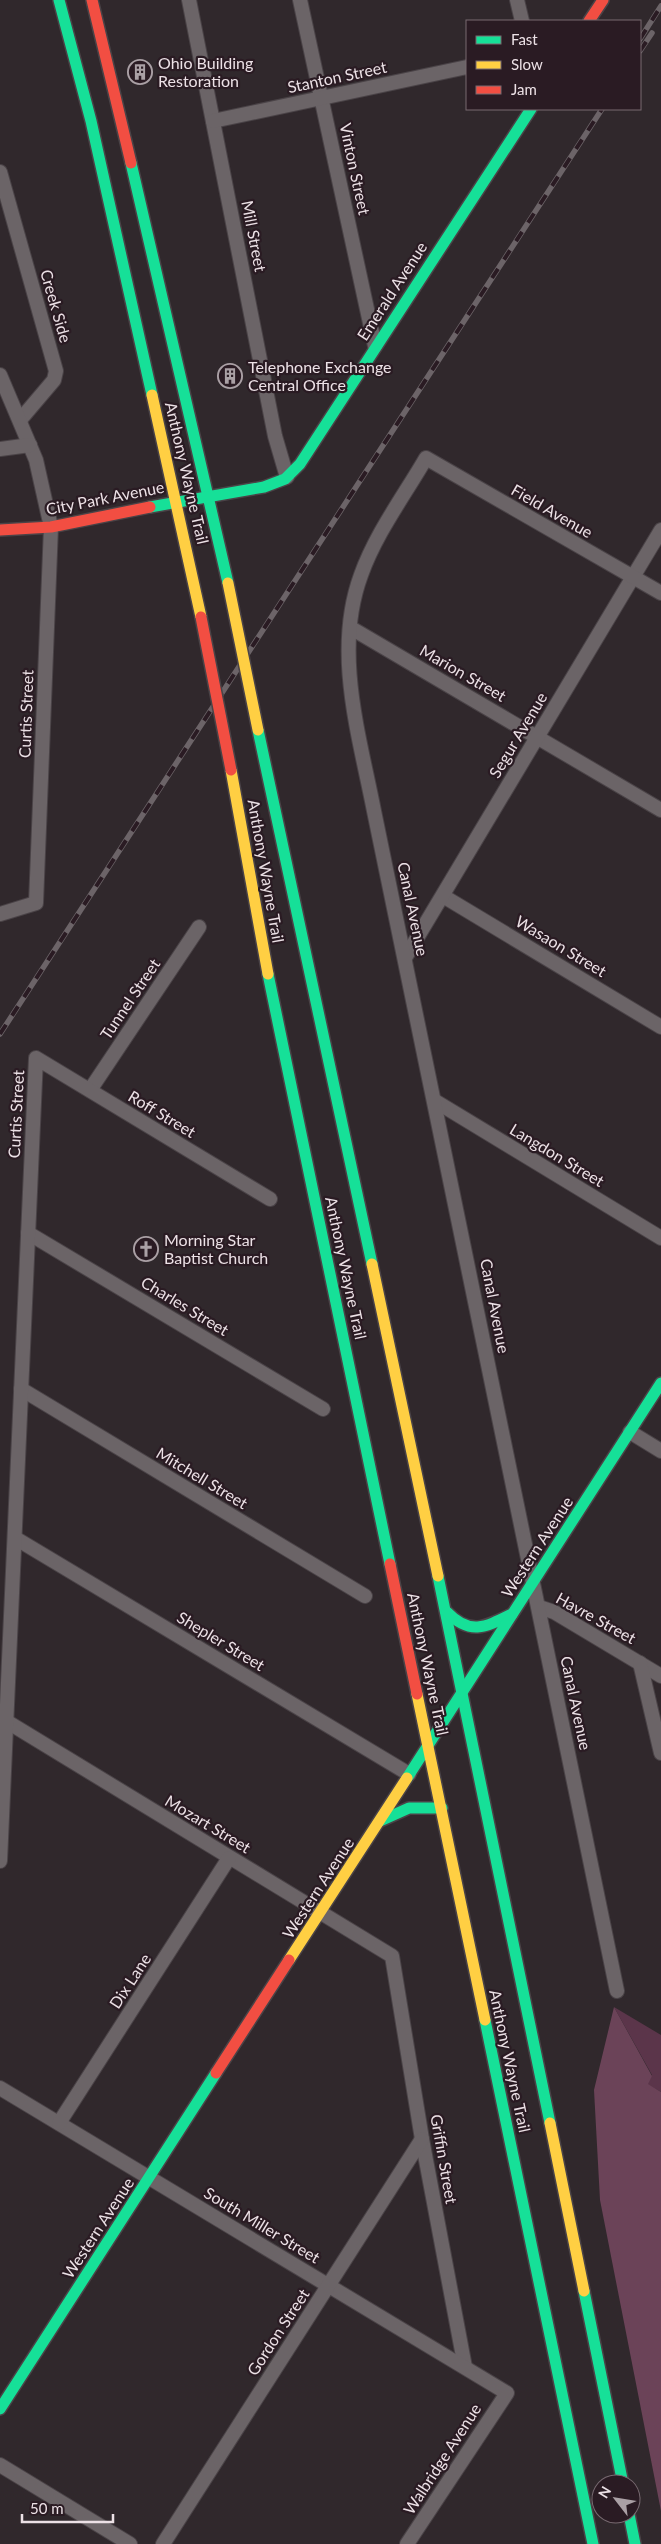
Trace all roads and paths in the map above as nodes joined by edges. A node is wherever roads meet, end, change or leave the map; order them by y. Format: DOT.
graph roads {
  1 [pos="54,0"];
  2 [pos="59,0"];
  3 [pos="188,0"];
  4 [pos="300,0"];
  5 [pos="517,0"];
  6 [pos="603,0"];
  7 [pos="93,2"];
  8 [pos="522,20"];
  9 [pos="590,20"];
  10 [pos="65,28"];
  11 [pos="466,67"];
  12 [pos="322,98"];
  13 [pos="530,110"];
  14 [pos="213,121"];
  15 [pos="0,172"];
  16 [pos="3,192"];
  17 [pos="375,346"];
  18 [pos="0,375"];
  19 [pos="6,405"];
  20 [pos="20,420"];
  21 [pos="30,445"];
  22 [pos="0,449"];
  23 [pos="426,458"];
  24 [pos="280,481"];
  25 [pos="208,496"];
  26 [pos="177,501"];
  27 [pos="51,527"];
  28 [pos="0,530"];
  29 [pos="661,530"];
  30 [pos="633,577"];
  31 [pos="661,593"];
  32 [pos="351,628"];
  33 [pos="537,736"];
  34 [pos="661,810"];
  35 [pos="443,896"];
  36 [pos="0,914"];
  37 [pos="199,927"];
  38 [pos="405,958"];
  39 [pos="661,1027"];
  40 [pos="36,1058"];
  41 [pos="90,1090"];
  42 [pos="436,1101"];
  43 [pos="270,1199"];
  44 [pos="28,1233"];
  45 [pos="661,1238"];
  46 [pos="661,1383"];
  47 [pos="21,1389"];
  48 [pos="323,1410"];
  49 [pos="630,1432"];
  50 [pos="661,1451"];
  51 [pos="15,1538"];
  52 [pos="533,1582"];
  53 [pos="365,1596"];
  54 [pos="538,1607"];
  55 [pos="447,1612"];
  56 [pos="512,1614"];
  57 [pos="640,1663"];
  58 [pos="661,1676"];
  59 [pos="464,1691"];
  60 [pos="6,1722"];
  61 [pos="429,1745"];
  62 [pos="661,1753"];
  63 [pos="409,1774"];
  64 [pos="442,1808"];
  65 [pos="380,1821"];
  66 [pos="229,1858"];
  67 [pos="0,1861"];
  68 [pos="321,1913"];
  69 [pos="392,1956"];
  70 [pos="617,1991"];
  71 [pos="0,2088"];
  72 [pos="59,2123"];
  73 [pos="422,2139"];
  74 [pos="149,2178"];
  75 [pos="329,2286"];
  76 [pos="465,2368"];
  77 [pos="507,2393"];
  78 [pos="0,2409"];
  79 [pos="0,2465"];
  80 [pos="621,2474"];
  81 [pos="631,2524"];
  82 [pos="130,2544"];
  83 [pos="163,2544"];
  84 [pos="408,2544"];
  85 [pos="593,2544"];
  86 [pos="635,2544"];
  1 -- 10 [label="main road"];
  2 -- 10 [label="main road, Anthony Wayne Trail"];
  3 -- 14 [label="street, Mill Street"];
  4 -- 12 [label="street, Vinton Street"];
  5 -- 8 [label="street"];
  6 -- 9 [label="main road"];
  7 -- 25 [label="main road, Anthony Wayne Trail"];
  10 -- 26 [label="main road, Anthony Wayne Trail"];
  11 -- 12 [label="street, Stanton Street"];
  12 -- 14 [label="street, Stanton Street"];
  12 -- 17 [label="street, Vinton Street"];
  13 -- 17 [label="main road, Emerald Avenue"];
  14 -- 24 [label="street, Mill Street"];
  15 -- 16 [label="street, Creek Side"];
  16 -- 20 [label="street, Creek Side"];
  17 -- 24 [label="main road, Emerald Avenue"];
  18 -- 19 [label="street"];
  19 -- 20 [label="street"];
  20 -- 21 [label="street"];
  21 -- 22 [label="street"];
  21 -- 27 [label="street"];
  23 -- 30 [label="street, Field Avenue"];
  23 -- 32 [label="street, Canal Avenue"];
  24 -- 25 [label="main road, City Park Avenue"];
  25 -- 26 [label="main road, City Park Avenue"];
  25 -- 55 [label="main road, Anthony Wayne Trail, bridge"];
  26 -- 27 [label="main road, City Park Avenue"];
  26 -- 61 [label="main road, Anthony Wayne Trail, bridge"];
  27 -- 28 [label="main road, City Park Avenue"];
  27 -- 36 [label="street, Curtis Street"];
  29 -- 30 [label="street, Segur Avenue"];
  30 -- 31 [label="street, Field Avenue"];
  30 -- 33 [label="street, Segur Avenue"];
  32 -- 33 [label="street, Marion Street"];
  32 -- 38 [label="street, Canal Avenue"];
  33 -- 34 [label="street, Marion Street"];
  33 -- 35 [label="street, Segur Avenue"];
  35 -- 38 [label="street, Segur Avenue"];
  35 -- 39 [label="street, Wasaon Street"];
  37 -- 41 [label="street, Tunnel Street"];
  38 -- 42 [label="street, Canal Avenue"];
  40 -- 41 [label="street, Roff Street"];
  40 -- 44 [label="street, Curtis Street"];
  41 -- 43 [label="street, Roff Street"];
  42 -- 45 [label="street, Langdon Street"];
  42 -- 52 [label="street, Canal Avenue"];
  44 -- 47 [label="street, Curtis Street"];
  44 -- 48 [label="street, Charles Street"];
  46 -- 49 [label="main road, Western Avenue"];
  47 -- 51 [label="street, Curtis Street"];
  47 -- 53 [label="street, Mitchell Street"];
  49 -- 50 [label="street"];
  49 -- 52 [label="main road, Western Avenue"];
  51 -- 60 [label="street, Curtis Street"];
  51 -- 63 [label="street, Shepler Street"];
  52 -- 54 [label="street, Canal Avenue"];
  52 -- 56 [label="main road, Western Avenue"];
  54 -- 57 [label="street, Havre Street"];
  54 -- 70 [label="street, Canal Avenue"];
  55 -- 56 [label="main road"];
  55 -- 59 [label="main road, Anthony Wayne Trail"];
  56 -- 59 [label="main road, Western Avenue"];
  57 -- 58 [label="street, Havre Street"];
  57 -- 62 [label="street"];
  59 -- 61 [label="main road, Western Avenue"];
  59 -- 80 [label="main road, Anthony Wayne Trail"];
  60 -- 66 [label="street, Mozart Street"];
  60 -- 67 [label="street, Curtis Street"];
  61 -- 63 [label="main road, Western Avenue"];
  61 -- 64 [label="main road, Anthony Wayne Trail"];
  63 -- 65 [label="main road, Western Avenue"];
  64 -- 65 [label="main road"];
  64 -- 85 [label="main road, Anthony Wayne Trail"];
  65 -- 68 [label="main road, Western Avenue"];
  66 -- 68 [label="street, Mozart Street"];
  66 -- 72 [label="street, Dix Lane"];
  68 -- 69 [label="street, Mozart Street"];
  68 -- 74 [label="main road, Western Avenue"];
  69 -- 73 [label="street, Griffin Street"];
  71 -- 72 [label="street, South Miller Street"];
  72 -- 74 [label="street, South Miller Street"];
  73 -- 75 [label="street, Gordon Street"];
  73 -- 76 [label="street, Griffin Street"];
  74 -- 75 [label="street, South Miller Street"];
  74 -- 78 [label="main road, Western Avenue"];
  75 -- 76 [label="street, South Miller Street"];
  75 -- 83 [label="street, Gordon Street"];
  76 -- 77 [label="street, South Miller Street"];
  77 -- 84 [label="street, Walbridge Avenue"];
  79 -- 82 [label="street"];
  81 -- 86 [label="main road"];
}
